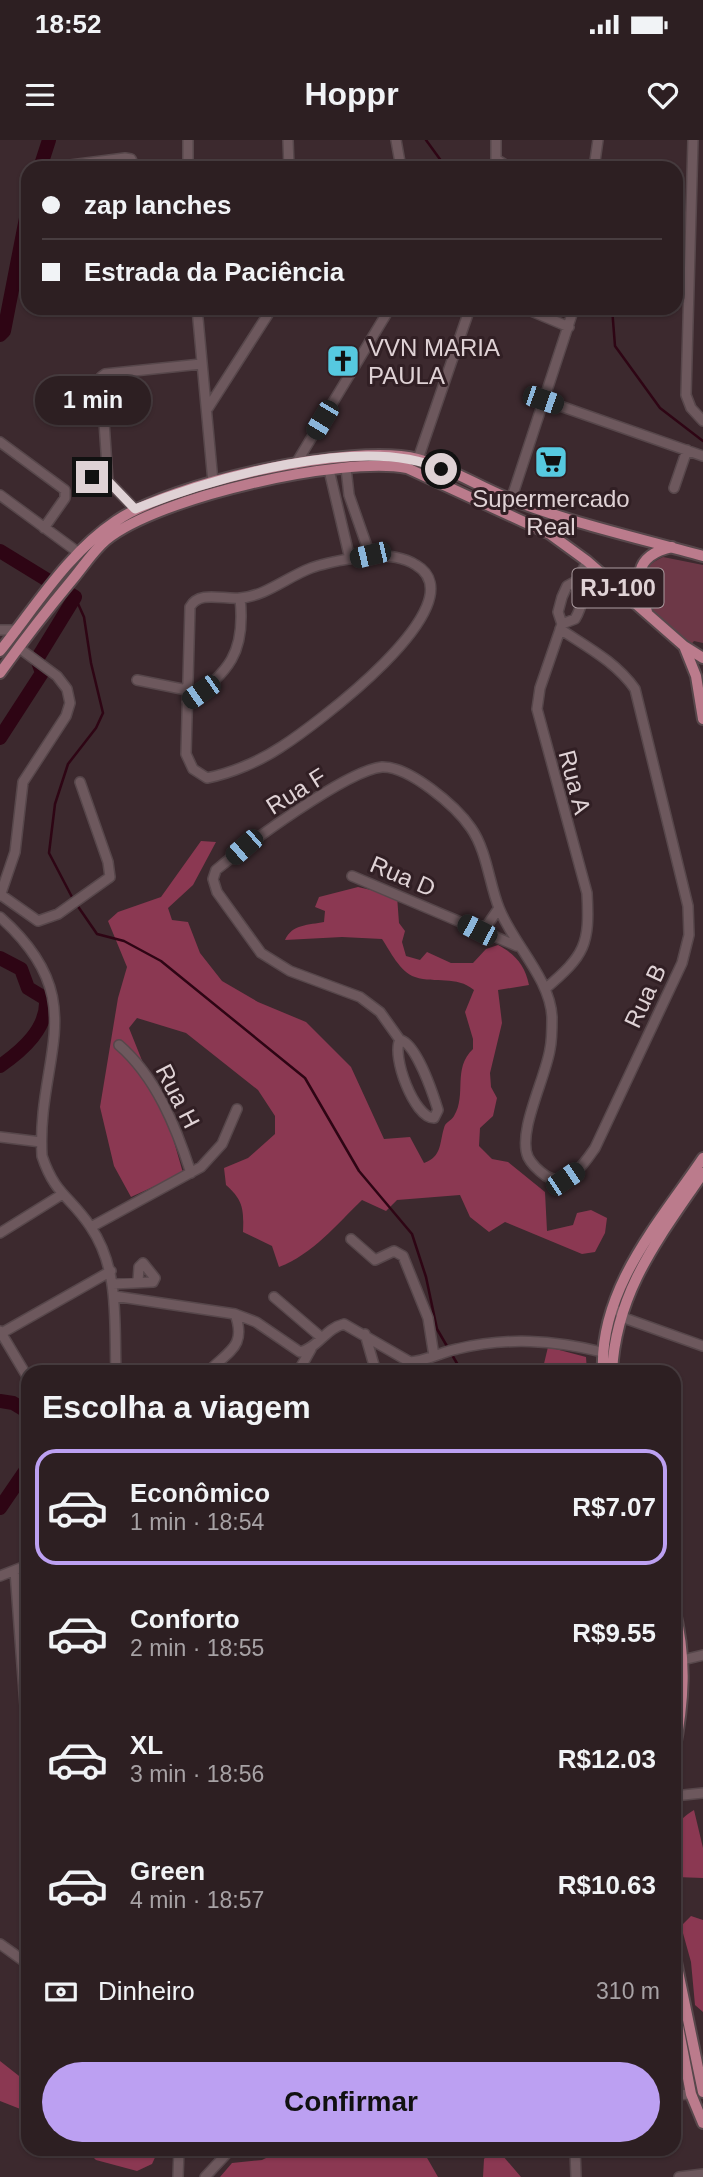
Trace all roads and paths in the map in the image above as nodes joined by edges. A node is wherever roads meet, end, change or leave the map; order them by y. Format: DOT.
graph roads {
  1 [pos="188,140"];
  2 [pos="288,140"];
  3 [pos="396,140"];
  4 [pos="496,140"];
  5 [pos="598,140"];
  6 [pos="693,140"];
  7 [pos="102,161"];
  8 [pos="130,161"];
  9 [pos="188,161"];
  10 [pos="289,161"];
  11 [pos="400,161"];
  12 [pos="499,161"];
  13 [pos="595,161"];
  14 [pos="692,177"];
  15 [pos="703,185"];
  16 [pos="198,315"];
  17 [pos="268,315"];
  18 [pos="386,315"];
  19 [pos="468,315"];
  20 [pos="541,315"];
  21 [pos="572,315"];
  22 [pos="569,327"];
  23 [pos="201,364"];
  24 [pos="543,400"];
  25 [pos="208,408"];
  26 [pos="703,421"];
  27 [pos="0,442"];
  28 [pos="687,450"];
  29 [pos="703,456"];
  30 [pos="418,459"];
  31 [pos="295,465"];
  32 [pos="346,467"];
  33 [pos="330,470"];
  34 [pos="92,477"];
  35 [pos="108,481"];
  36 [pos="213,482"];
  37 [pos="674,488"];
  38 [pos="0,495"];
  39 [pos="512,500"];
  40 [pos="135,509"];
  41 [pos="558,513"];
  42 [pos="44,528"];
  43 [pos="550,534"];
  44 [pos="672,547"];
  45 [pos="370,555"];
  46 [pos="76,556"];
  47 [pos="703,556"];
  48 [pos="350,559"];
  49 [pos="587,562"];
  50 [pos="578,580"];
  51 [pos="240,598"];
  52 [pos="647,612"];
  53 [pos="561,627"];
  54 [pos="0,630"];
  55 [pos="17,630"];
  56 [pos="684,646"];
  57 [pos="19,648"];
  58 [pos="0,651"];
  59 [pos="703,658"];
  60 [pos="0,673"];
  61 [pos="136,680"];
  62 [pos="187,691"];
  63 [pos="187,702"];
  64 [pos="703,719"];
  65 [pos="80,782"];
  66 [pos="352,876"];
  67 [pos="0,896"];
  68 [pos="499,908"];
  69 [pos="0,917"];
  70 [pos="477,930"];
  71 [pos="517,946"];
  72 [pos="545,989"];
  73 [pos="400,1040"];
  74 [pos="118,1045"];
  75 [pos="237,1109"];
  76 [pos="0,1137"];
  77 [pos="41,1142"];
  78 [pos="703,1158"];
  79 [pos="191,1173"];
  80 [pos="703,1173"];
  81 [pos="61,1195"];
  82 [pos="91,1227"];
  83 [pos="0,1233"];
  84 [pos="351,1239"];
  85 [pos="111,1271"];
  86 [pos="138,1282"];
  87 [pos="113,1284"];
  88 [pos="114,1296"];
  89 [pos="274,1297"];
  90 [pos="612,1305"];
  91 [pos="235,1314"];
  92 [pos="620,1314"];
  93 [pos="0,1333"];
  94 [pos="365,1334"];
  95 [pos="322,1338"];
  96 [pos="703,1346"];
  97 [pos="311,1349"];
  98 [pos="602,1352"];
  99 [pos="434,1356"];
  100 [pos="116,1365"];
  101 [pos="215,1365"];
  102 [pos="302,1365"];
  103 [pos="374,1365"];
  104 [pos="603,1365"];
  105 [pos="612,1365"];
  106 [pos="21,1367"];
  107 [pos="21,1568"];
  108 [pos="15,1571"];
  109 [pos="0,1576"];
  110 [pos="21,1613"];
  111 [pos="703,1655"];
  112 [pos="681,1660"];
  113 [pos="703,1793"];
  114 [pos="681,1795"];
  115 [pos="0,1944"];
  116 [pos="21,1959"];
  117 [pos="681,1986"];
  118 [pos="681,2042"];
  119 [pos="703,2092"];
  120 [pos="691,2094"];
  121 [pos="681,2095"];
  122 [pos="703,2123"];
  123 [pos="179,2156"];
  124 [pos="225,2156"];
  125 [pos="575,2156"];
  126 [pos="703,2174"];
  127 [pos="210,2175"];
  128 [pos="178,2177"];
  129 [pos="576,2177"];
  130 [pos="679,2177"];
  1 -- 9 [label="street"];
  2 -- 10 [label="street"];
  3 -- 11 [label="street"];
  4 -- 12 [label="street"];
  5 -- 13 [label="street"];
  6 -- 14 [label="street"];
  7 -- 8 [label="street"];
  14 -- 15 [label="street"];
  14 -- 26 [label="street"];
  16 -- 23 [label="street"];
  17 -- 25 [label="street"];
  18 -- 31 [label="street"];
  19 -- 30 [label="street"];
  20 -- 22 [label="street"];
  21 -- 22 [label="street"];
  22 -- 24 [label="street"];
  23 -- 25 [label="street"];
  23 -- 35 [label="street"];
  24 -- 28 [label="street"];
  24 -- 39 [label="street"];
  25 -- 36 [label="street"];
  27 -- 42 [label="street"];
  28 -- 29 [label="street"];
  28 -- 37 [label="street"];
  30 -- 31 [label="main road, RJ-100"];
  30 -- 39 [label="main road, RJ-100"];
  31 -- 36 [label="main road, RJ-100"];
  32 -- 33 [label="main road, RJ-100"];
  32 -- 43 [label="main road, RJ-100"];
  32 -- 45 [label="street"];
  33 -- 48 [label="street"];
  33 -- 57 [label="main road, RJ-100"];
  34 -- 35 [label="street"];
  35 -- 40 [label="street"];
  36 -- 40 [label="main road, RJ-100"];
  38 -- 42 [label="street"];
  39 -- 41 [label="main road, RJ-100"];
  40 -- 46 [label="main road, RJ-100"];
  41 -- 43 [label="main road"];
  41 -- 44 [label="main road, RJ-100"];
  42 -- 46 [label="street"];
  43 -- 49 [label="main road, RJ-100"];
  44 -- 47 [label="main road, RJ-100"];
  44 -- 52 [label="main road"];
  45 -- 48 [label="street"];
  45 -- 63 [label="street"];
  46 -- 55 [label="main road, RJ-100"];
  48 -- 51 [label="street"];
  49 -- 50 [label="street"];
  49 -- 52 [label="main road, RJ-100"];
  50 -- 53 [label="street, Rua A"];
  50 -- 53 [label="street"];
  51 -- 62 [label="street"];
  51 -- 63 [label="street"];
  52 -- 56 [label="main road, RJ-100"];
  53 -- 72 [label="street, Rua A"];
  53 -- 72 [label="street, Rua B"];
  54 -- 55 [label="street"];
  55 -- 58 [label="main road, RJ-100"];
  56 -- 59 [label="main road, RJ-100"];
  56 -- 64 [label="main road"];
  57 -- 60 [label="main road, RJ-100"];
  57 -- 67 [label="street"];
  61 -- 62 [label="street"];
  62 -- 63 [label="street"];
  65 -- 67 [label="street"];
  66 -- 70 [label="street, Rua D"];
  68 -- 70 [label="street"];
  68 -- 71 [label="street, Rua F"];
  68 -- 73 [label="street, Rua F"];
  69 -- 77 [label="street"];
  70 -- 71 [label="street, Rua D"];
  71 -- 72 [label="street, Rua F"];
  73 -- 73 [label="street, Rua F"];
  74 -- 79 [label="street, Rua H"];
  75 -- 79 [label="street, Rua H"];
  76 -- 77 [label="street"];
  77 -- 81 [label="street"];
  78 -- 90 [label="main road"];
  79 -- 82 [label="street, Rua H"];
  80 -- 92 [label="main road"];
  81 -- 82 [label="street"];
  81 -- 83 [label="street"];
  82 -- 85 [label="street"];
  84 -- 99 [label="street"];
  85 -- 87 [label="street"];
  85 -- 93 [label="street"];
  86 -- 87 [label="street"];
  87 -- 88 [label="street"];
  88 -- 91 [label="street"];
  88 -- 100 [label="street"];
  89 -- 95 [label="street"];
  90 -- 92 [label="street"];
  90 -- 98 [label="main road"];
  91 -- 97 [label="street"];
  91 -- 101 [label="street"];
  92 -- 96 [label="street"];
  92 -- 105 [label="main road"];
  93 -- 106 [label="street"];
  94 -- 95 [label="street"];
  94 -- 99 [label="street"];
  94 -- 103 [label="street"];
  95 -- 97 [label="street"];
  97 -- 102 [label="street"];
  98 -- 99 [label="street"];
  98 -- 104 [label="main road"];
  107 -- 108 [label="street"];
  108 -- 109 [label="street"];
  108 -- 110 [label="street"];
  111 -- 112 [label="street"];
  113 -- 114 [label="street"];
  115 -- 116 [label="street"];
  117 -- 119 [label="main road"];
  118 -- 120 [label="main road"];
  120 -- 121 [label="street"];
  120 -- 122 [label="main road"];
  123 -- 128 [label="street"];
  124 -- 127 [label="street"];
  125 -- 129 [label="street"];
  126 -- 130 [label="street"];
}
